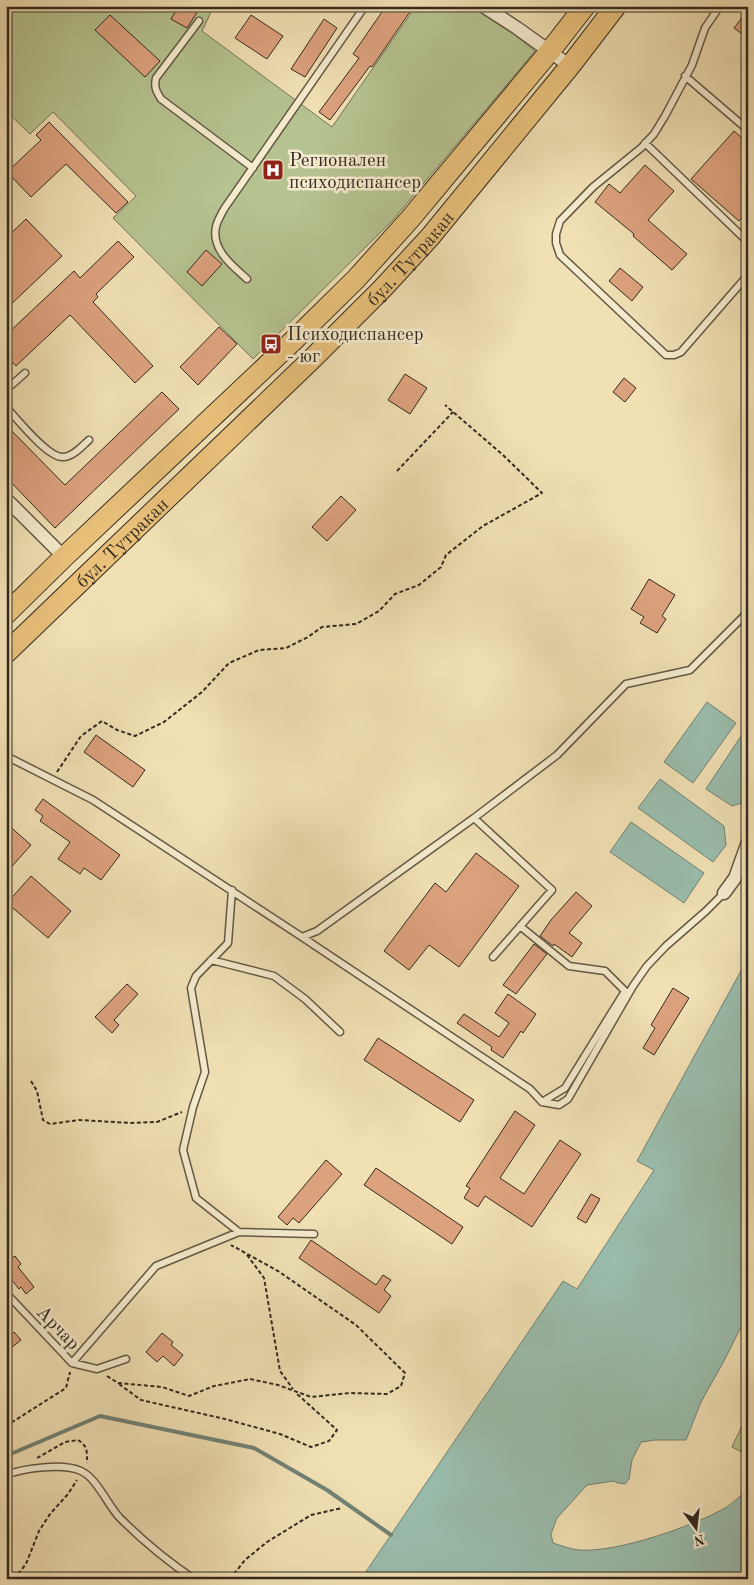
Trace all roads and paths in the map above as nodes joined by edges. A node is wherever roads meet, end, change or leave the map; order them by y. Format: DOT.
graph roads {
  1 [pos="365,6"];
  2 [pos="483,6"];
  3 [pos="584,6"];
  4 [pos="616,6"];
  5 [pos="720,6"];
  6 [pos="199,21"];
  7 [pos="550,51"];
  8 [pos="570,66"];
  9 [pos="685,76"];
  10 [pos="748,130"];
  11 [pos="645,143"];
  12 [pos="253,168"];
  13 [pos="748,242"];
  14 [pos="748,275"];
  15 [pos="248,279"];
  16 [pos="25,373"];
  17 [pos="7,389"];
  18 [pos="445,405"];
  19 [pos="6,407"];
  20 [pos="453,412"];
  21 [pos="89,440"];
  22 [pos="397,471"];
  23 [pos="6,499"];
  24 [pos="64,557"];
  25 [pos="48,572"];
  26 [pos="83,578"];
  27 [pos="68,593"];
  28 [pos="748,612"];
  29 [pos="6,614"];
  30 [pos="6,653"];
  31 [pos="6,756"];
  32 [pos="53,778"];
  33 [pos="474,818"];
  34 [pos="748,842"];
  35 [pos="232,890"];
  36 [pos="724,893"];
  37 [pos="520,926"];
  38 [pos="302,937"];
  39 [pos="494,957"];
  40 [pos="211,960"];
  41 [pos="340,1032"];
  42 [pos="31,1081"];
  43 [pos="542,1102"];
  44 [pos="193,1107"];
  45 [pos="239,1232"];
  46 [pos="314,1234"];
  47 [pos="220,1239"];
  48 [pos="246,1253"];
  49 [pos="6,1293"];
  50 [pos="126,1359"];
  51 [pos="72,1363"];
  52 [pos="97,1369"];
  53 [pos="118,1383"];
  54 [pos="294,1391"];
  55 [pos="6,1426"];
  56 [pos="19,1470"];
  57 [pos="82,1471"];
  58 [pos="6,1475"];
  59 [pos="342,1508"];
  60 [pos="14,1579"];
  61 [pos="194,1579"];
  62 [pos="230,1579"];
  1 -- 12 [label="lane"];
  2 -- 7 [label="street"];
  3 -- 7 [label="main road, бул. Тутракан"];
  4 -- 8 [label="main road, бул. Тутракан"];
  5 -- 9 [label="lane"];
  6 -- 12 [label="lane"];
  7 -- 8 [label="street"];
  7 -- 24 [label="main road, бул. Тутракан"];
  8 -- 26 [label="main road, бул. Тутракан"];
  9 -- 10 [label="lane"];
  9 -- 11 [label="lane"];
  11 -- 13 [label="lane"];
  11 -- 14 [label="lane"];
  12 -- 15 [label="lane"];
  16 -- 17 [label="lane"];
  18 -- 20 [label="path"];
  19 -- 21 [label="lane"];
  20 -- 22 [label="path"];
  20 -- 32 [label="path"];
  23 -- 24 [label="street"];
  24 -- 25 [label="main road, бул. Тутракан"];
  24 -- 26 [label="main road"];
  25 -- 27 [label="main road"];
  25 -- 29 [label="main road, бул. Тутракан"];
  26 -- 27 [label="main road, бул. Тутракан"];
  27 -- 30 [label="main road, бул. Тутракан"];
  28 -- 33 [label="lane"];
  31 -- 32 [label="lane"];
  32 -- 35 [label="lane"];
  33 -- 37 [label="lane"];
  33 -- 38 [label="lane"];
  34 -- 36 [label="street"];
  35 -- 38 [label="lane"];
  35 -- 40 [label="lane"];
  36 -- 43 [label="lane"];
  37 -- 39 [label="lane"];
  37 -- 43 [label="lane"];
  38 -- 43 [label="lane"];
  40 -- 41 [label="lane"];
  40 -- 44 [label="lane"];
  42 -- 44 [label="path"];
  44 -- 45 [label="lane"];
  45 -- 46 [label="lane"];
  45 -- 47 [label="lane"];
  47 -- 48 [label="path"];
  47 -- 51 [label="lane"];
  48 -- 54 [label="path"];
  48 -- 54 [label="path"];
  49 -- 51 [label="lane, Арчар"];
  50 -- 52 [label="lane"];
  51 -- 52 [label="lane, Арчар"];
  51 -- 55 [label="path"];
  52 -- 53 [label="path"];
  53 -- 54 [label="path"];
  53 -- 54 [label="path"];
  56 -- 57 [label="lane"];
  56 -- 57 [label="path"];
  56 -- 58 [label="lane"];
  57 -- 60 [label="path"];
  57 -- 61 [label="lane"];
  59 -- 62 [label="path"];
}
